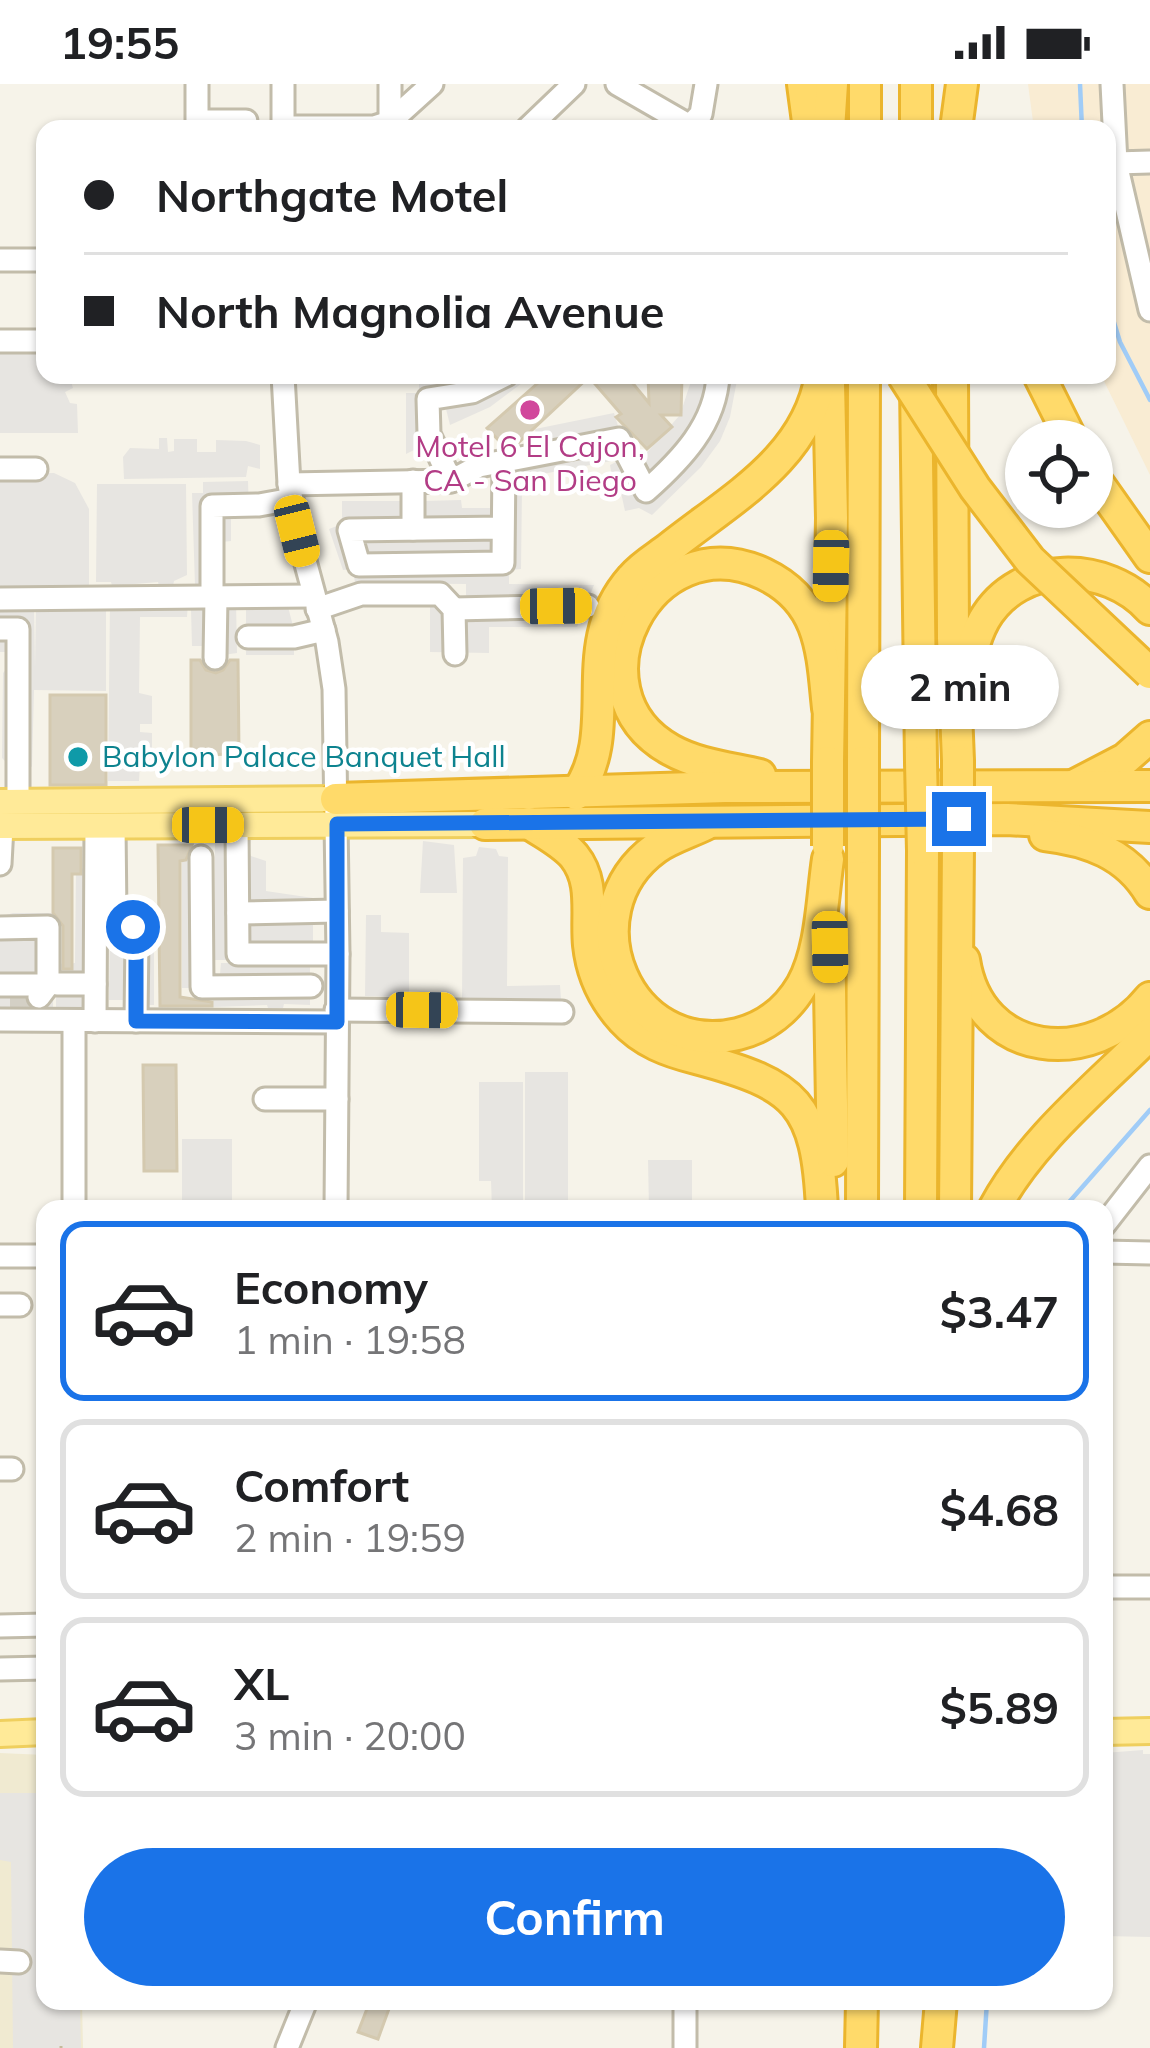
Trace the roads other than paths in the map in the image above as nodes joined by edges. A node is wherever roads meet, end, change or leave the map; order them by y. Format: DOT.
graph roads {
  1 [pos="197,84"];
  2 [pos="283,84"];
  3 [pos="390,84"];
  4 [pos="432,84"];
  5 [pos="574,84"];
  6 [pos="617,84"];
  7 [pos="706,84"];
  8 [pos="803,84"];
  9 [pos="832,84"];
  10 [pos="865,84"];
  11 [pos="916,84"];
  12 [pos="965,84"];
  13 [pos="1112,84"];
  14 [pos="197,120"];
  15 [pos="283,120"];
  16 [pos="390,120"];
  17 [pos="392,120"];
  18 [pos="536,120"];
  19 [pos="676,120"];
  20 [pos="695,120"];
  21 [pos="808,120"];
  22 [pos="830,120"];
  23 [pos="865,120"];
  24 [pos="916,120"];
  25 [pos="958,120"];
  26 [pos="971,120"];
  27 [pos="1114,120"];
  28 [pos="1150,162"];
  29 [pos="1116,163"];
  30 [pos="0,260"];
  31 [pos="36,260"];
  32 [pos="1150,310"];
  33 [pos="0,340"];
  34 [pos="36,340"];
  35 [pos="284,384"];
  36 [pos="488,384"];
  37 [pos="717,384"];
  38 [pos="822,384"];
  39 [pos="825,384"];
  40 [pos="864,384"];
  41 [pos="909,384"];
  42 [pos="916,384"];
  43 [pos="952,384"];
  44 [pos="1044,384"];
  45 [pos="1062,420"];
  46 [pos="504,461"];
  47 [pos="0,469"];
  48 [pos="36,469"];
  49 [pos="413,481"];
  50 [pos="451,481"];
  51 [pos="290,492"];
  52 [pos="1113,505"];
  53 [pos="503,528"];
  54 [pos="413,530"];
  55 [pos="1146,551"];
  56 [pos="214,597"];
  57 [pos="0,599"];
  58 [pos="588,606"];
  59 [pos="454,609"];
  60 [pos="1150,609"];
  61 [pos="318,612"];
  62 [pos="9,629"];
  63 [pos="248,638"];
  64 [pos="455,654"];
  65 [pos="215,658"];
  66 [pos="1150,673"];
  67 [pos="828,708"];
  68 [pos="1150,737"];
  69 [pos="958,746"];
  70 [pos="820,774"];
  71 [pos="1072,787"];
  72 [pos="1150,787"];
  73 [pos="576,794"];
  74 [pos="9,802"];
  75 [pos="336,812"];
  76 [pos="717,819"];
  77 [pos="1007,819"];
  78 [pos="529,823"];
  79 [pos="485,824"];
  80 [pos="237,825"];
  81 [pos="1,826"];
  82 [pos="105,826"];
  83 [pos="1150,826"];
  84 [pos="201,842"];
  85 [pos="828,853"];
  86 [pos="0,864"];
  87 [pos="958,890"];
  88 [pos="1150,892"];
  89 [pos="337,911"];
  90 [pos="238,913"];
  91 [pos="0,928"];
  92 [pos="338,954"];
  93 [pos="95,984"];
  94 [pos="276,986"];
  95 [pos="311,986"];
  96 [pos="48,989"];
  97 [pos="3,994"];
  98 [pos="1150,998"];
  99 [pos="562,1012"];
  100 [pos="336,1016"];
  101 [pos="0,1020"];
  102 [pos="84,1021"];
  103 [pos="136,1021"];
  104 [pos="277,1021"];
  105 [pos="1150,1034"];
  106 [pos="265,1099"];
  107 [pos="337,1100"];
  108 [pos="1150,1166"];
  109 [pos="74,1200"];
  110 [pos="336,1200"];
  111 [pos="821,1200"];
  112 [pos="833,1200"];
  113 [pos="862,1200"];
  114 [pos="922,1200"];
  115 [pos="955,1200"];
  116 [pos="999,1200"];
  117 [pos="1113,1213"];
  118 [pos="1113,1252"];
  119 [pos="1150,1253"];
  120 [pos="0,1256"];
  121 [pos="36,1256"];
  122 [pos="1113,1587"];
  123 [pos="1150,1587"];
  124 [pos="36,1624"];
  125 [pos="0,1626"];
  126 [pos="36,1668"];
  127 [pos="0,1669"];
  128 [pos="1150,1731"];
  129 [pos="36,1732"];
  130 [pos="1113,1732"];
  131 [pos="0,1734"];
  132 [pos="302,2010"];
  133 [pos="685,2010"];
  134 [pos="862,2010"];
  135 [pos="921,2010"];
  136 [pos="940,2010"];
  137 [pos="287,2048"];
  138 [pos="685,2048"];
  139 [pos="861,2048"];
  140 [pos="921,2048"];
  141 [pos="937,2048"];
  1 -- 14 [label="street"];
  2 -- 15 [label="street"];
  3 -- 16 [label="street"];
  4 -- 17 [label="street"];
  5 -- 18 [label="street"];
  6 -- 19 [label="street"];
  7 -- 20 [label="street"];
  8 -- 21 [label="highway"];
  9 -- 22 [label="highway"];
  10 -- 23 [label="highway"];
  11 -- 24 [label="highway"];
  12 -- 25 [label="highway"];
  12 -- 26 [label="highway"];
  13 -- 27 [label="street"];
  28 -- 29 [label="street"];
  29 -- 32 [label="street"];
  30 -- 31 [label="street"];
  33 -- 34 [label="street"];
  35 -- 51 [label="street"];
  36 -- 50 [label="street"];
  37 -- 46 [label="street"];
  38 -- 73 [label="highway"];
  39 -- 67 [label="highway"];
  40 -- 113 [label="highway, bridge"];
  41 -- 66 [label="highway, bridge"];
  42 -- 114 [label="highway, bridge"];
  43 -- 69 [label="highway"];
  44 -- 45 [label="highway"];
  46 -- 50 [label="street"];
  46 -- 53 [label="street"];
  47 -- 48 [label="street"];
  49 -- 50 [label="street"];
  49 -- 51 [label="street"];
  49 -- 54 [label="street"];
  51 -- 56 [label="street"];
  51 -- 61 [label="street"];
  52 -- 55 [label="highway"];
  53 -- 54 [label="street"];
  53 -- 54 [label="street"];
  56 -- 57 [label="street"];
  56 -- 61 [label="street"];
  56 -- 65 [label="street"];
  58 -- 59 [label="street"];
  59 -- 61 [label="street"];
  59 -- 64 [label="street"];
  60 -- 69 [label="highway"];
  61 -- 63 [label="street"];
  61 -- 75 [label="street"];
  62 -- 74 [label="street"];
  67 -- 70 [label="highway"];
  67 -- 70 [label="highway"];
  68 -- 71 [label="highway"];
  69 -- 87 [label="highway, bridge"];
  70 -- 71 [label="highway"];
  70 -- 73 [label="highway"];
  70 -- 85 [label="highway, bridge"];
  71 -- 72 [label="highway"];
  73 -- 75 [label="highway"];
  74 -- 75 [label="main road"];
  75 -- 79 [label="main road"];
  75 -- 80 [label="main road"];
  75 -- 89 [label="street"];
  76 -- 77 [label="highway"];
  76 -- 78 [label="highway"];
  76 -- 85 [label="highway"];
  77 -- 83 [label="highway"];
  77 -- 88 [label="highway"];
  78 -- 79 [label="highway"];
  78 -- 111 [label="highway"];
  80 -- 84 [label="main road"];
  80 -- 90 [label="street"];
  81 -- 82 [label="main road"];
  81 -- 86 [label="street"];
  82 -- 84 [label="main road"];
  82 -- 93 [label="street"];
  82 -- 103 [label="street"];
  84 -- 94 [label="street"];
  85 -- 112 [label="highway"];
  87 -- 98 [label="highway"];
  87 -- 115 [label="highway"];
  89 -- 90 [label="street"];
  89 -- 92 [label="street"];
  90 -- 92 [label="street"];
  91 -- 96 [label="street"];
  92 -- 100 [label="street"];
  93 -- 96 [label="street"];
  93 -- 102 [label="street"];
  94 -- 95 [label="street"];
  94 -- 104 [label="street"];
  96 -- 97 [label="street"];
  99 -- 100 [label="street"];
  100 -- 104 [label="street"];
  100 -- 107 [label="street"];
  101 -- 102 [label="street"];
  102 -- 103 [label="street"];
  102 -- 109 [label="street"];
  103 -- 104 [label="street"];
  105 -- 116 [label="highway"];
  106 -- 107 [label="street"];
  107 -- 110 [label="street"];
  108 -- 117 [label="street"];
  118 -- 119 [label="street"];
  120 -- 121 [label="street"];
  122 -- 123 [label="street"];
  124 -- 125 [label="street"];
  126 -- 127 [label="street"];
  128 -- 130 [label="main road"];
  129 -- 131 [label="main road"];
  132 -- 137 [label="street"];
  133 -- 138 [label="street"];
  134 -- 139 [label="highway"];
  135 -- 140 [label="highway"];
  136 -- 141 [label="highway"];
}
